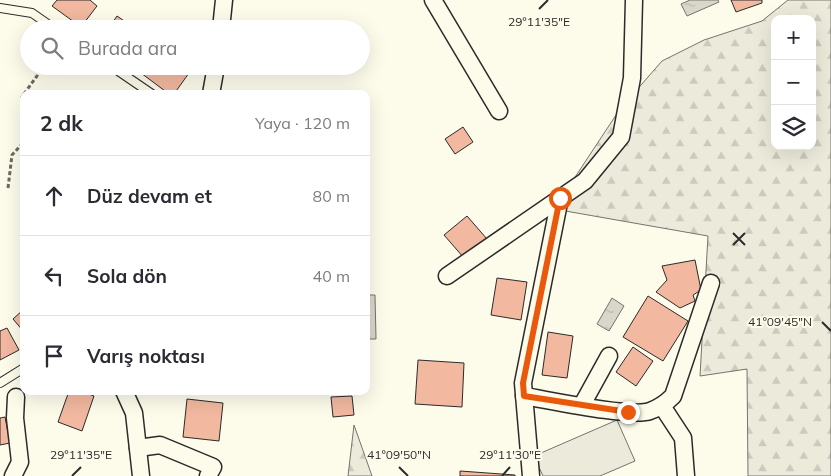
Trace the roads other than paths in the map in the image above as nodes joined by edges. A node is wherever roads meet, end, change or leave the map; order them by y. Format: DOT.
graph roads {
  1 [pos="224,0"];
  2 [pos="433,0"];
  3 [pos="634,0"];
  4 [pos="0,8"];
  5 [pos="42,20"];
  6 [pos="222,20"];
  7 [pos="124,75"];
  8 [pos="215,75"];
  9 [pos="146,90"];
  10 [pos="213,90"];
  11 [pos="499,112"];
  12 [pos="560,198"];
  13 [pos="447,276"];
  14 [pos="711,283"];
  15 [pos="608,356"];
  16 [pos="20,370"];
  17 [pos="0,383"];
  18 [pos="20,393"];
  19 [pos="126,395"];
  20 [pos="524,396"];
  21 [pos="0,404"];
  22 [pos="582,406"];
  23 [pos="662,406"];
  24 [pos="138,448"];
  25 [pos="14,476"];
  26 [pos="141,476"];
  27 [pos="208,476"];
  28 [pos="531,476"];
  29 [pos="686,476"];
  1 -- 6 [label="street"];
  2 -- 11 [label="street"];
  3 -- 12 [label="street"];
  4 -- 5 [label="lane"];
  7 -- 9 [label="lane"];
  8 -- 10 [label="street"];
  12 -- 13 [label="street"];
  12 -- 20 [label="street"];
  14 -- 23 [label="street"];
  15 -- 22 [label="street"];
  16 -- 17 [label="lane"];
  18 -- 21 [label="street"];
  18 -- 25 [label="street"];
  19 -- 24 [label="street"];
  20 -- 22 [label="street"];
  20 -- 28 [label="street"];
  22 -- 23 [label="street"];
  23 -- 29 [label="street"];
  24 -- 26 [label="street"];
  24 -- 27 [label="street"];
}
